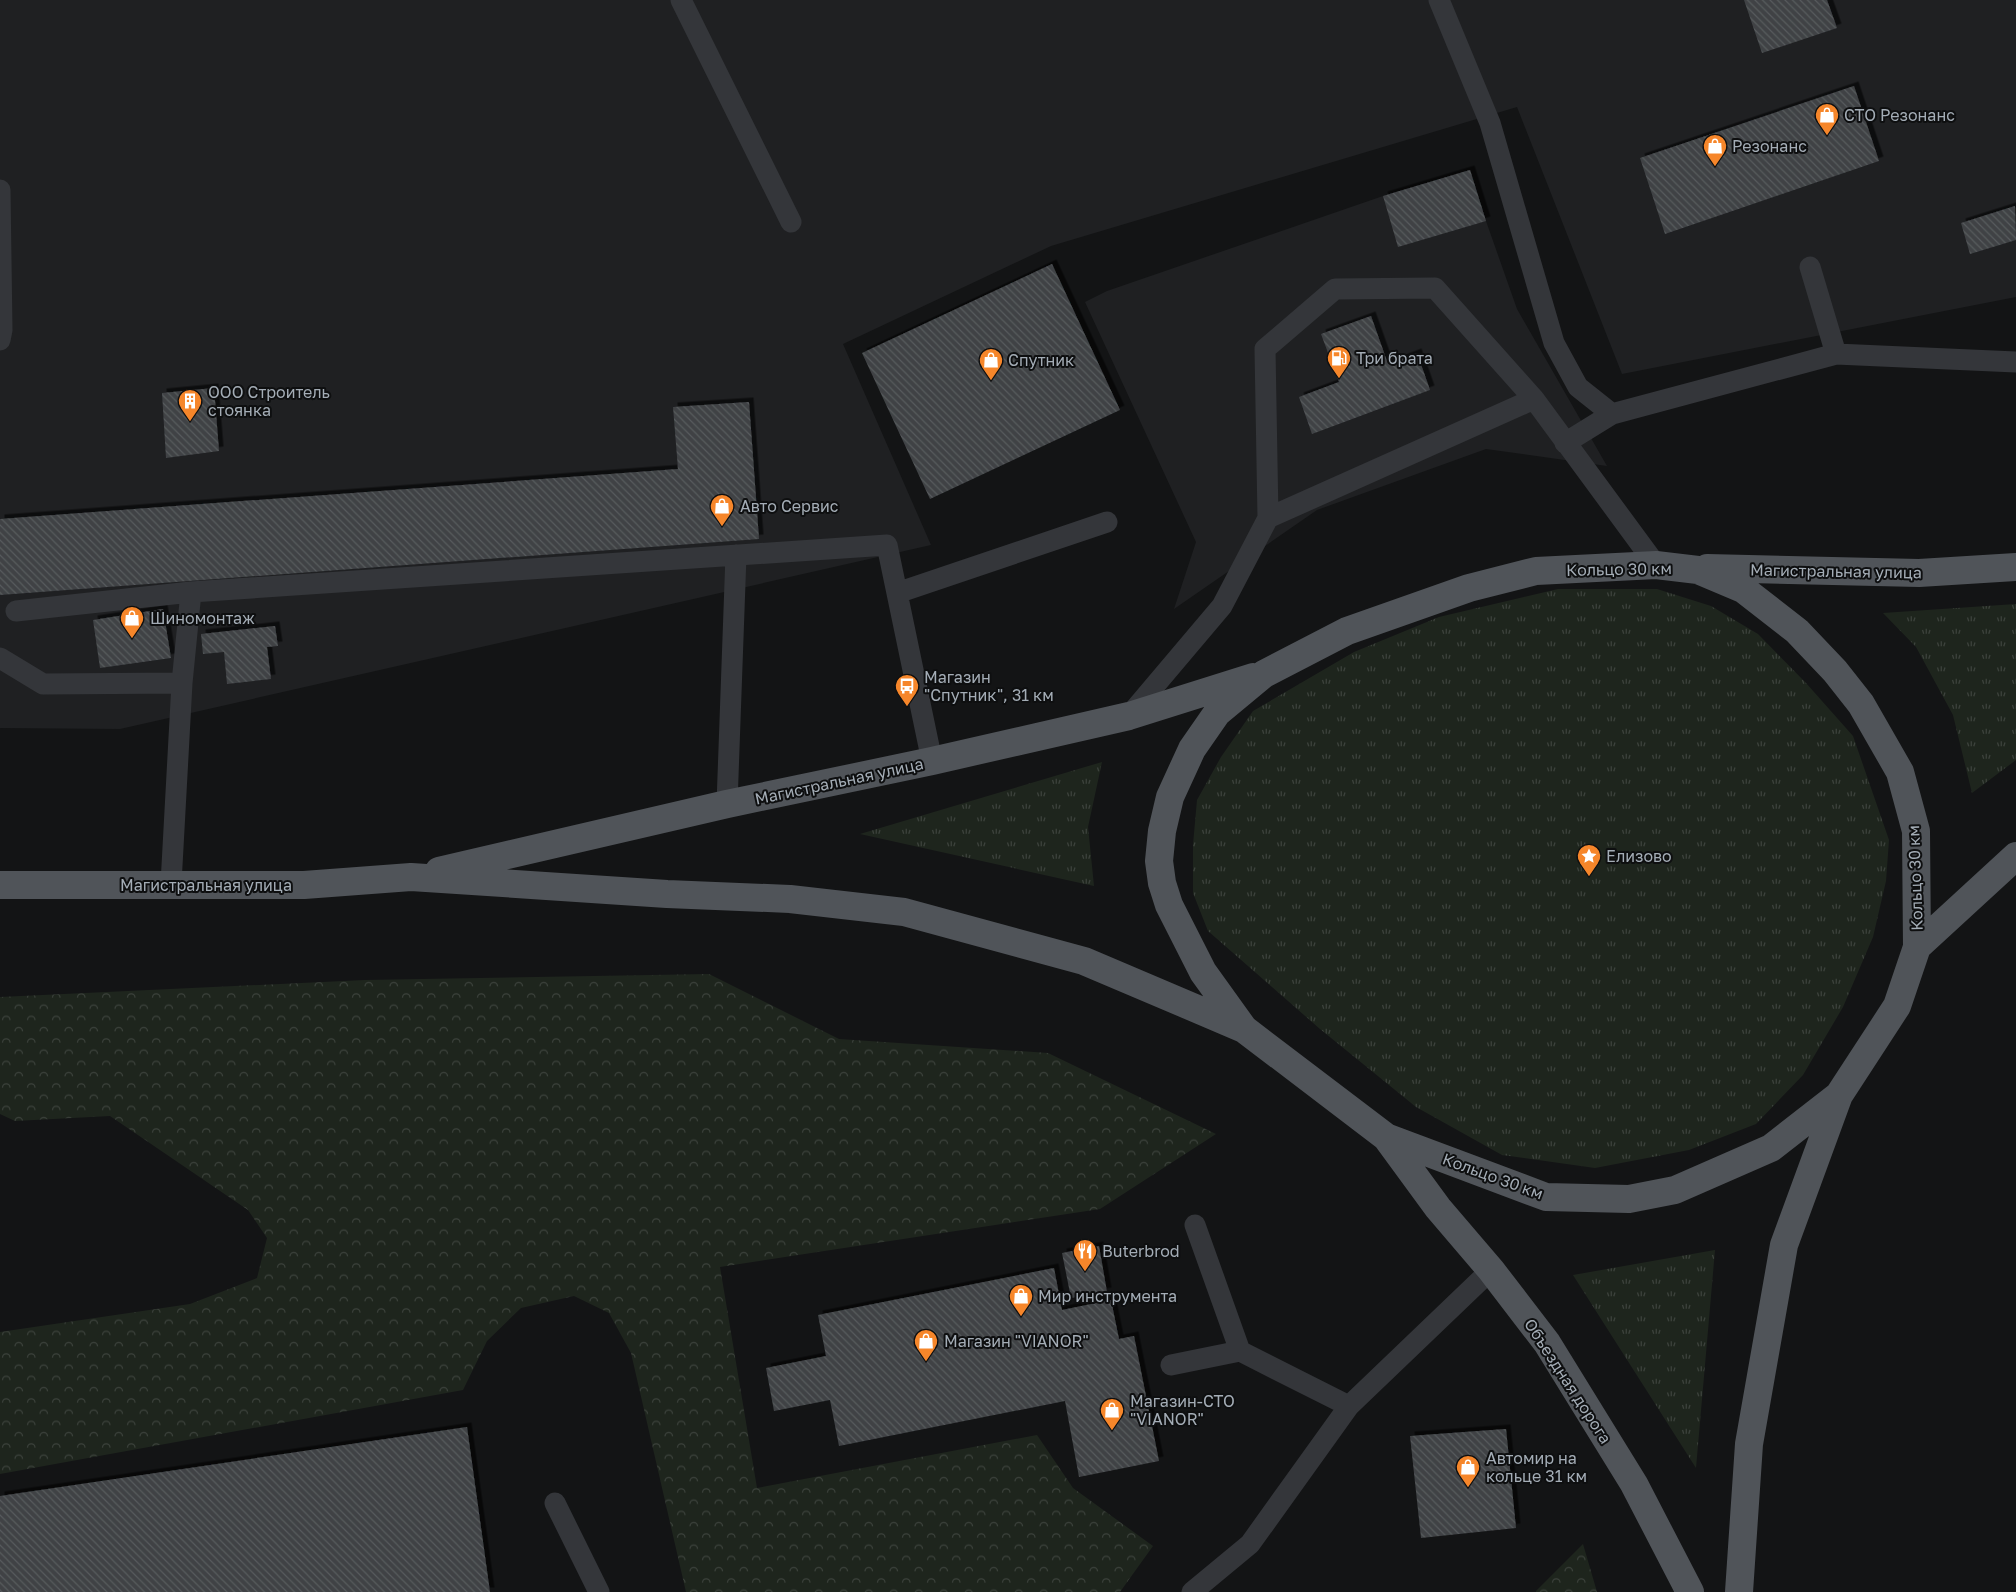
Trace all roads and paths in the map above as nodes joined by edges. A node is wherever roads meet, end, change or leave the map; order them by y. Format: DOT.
graph roads {
  1 [pos="681,0"];
  2 [pos="1439,0"];
  3 [pos="0,190"];
  4 [pos="791,222"];
  5 [pos="1810,267"];
  6 [pos="0,340"];
  7 [pos="1836,354"];
  8 [pos="2016,362"];
  9 [pos="1534,399"];
  10 [pos="1612,414"];
  11 [pos="1565,443"];
  12 [pos="1268,518"];
  13 [pos="1107,522"];
  14 [pos="736,555"];
  15 [pos="1656,565"];
  16 [pos="2016,567"];
  17 [pos="191,592"];
  18 [pos="897,593"];
  19 [pos="16,611"];
  20 [pos="0,658"];
  21 [pos="1264,674"];
  22 [pos="182,683"];
  23 [pos="1129,716"];
  24 [pos="932,761"];
  25 [pos="727,804"];
  26 [pos="2016,856"];
  27 [pos="411,877"];
  28 [pos="171,884"];
  29 [pos="0,885"];
  30 [pos="1917,947"];
  31 [pos="1244,1028"];
  32 [pos="1840,1095"];
  33 [pos="1386,1137"];
  34 [pos="1195,1225"];
  35 [pos="1490,1270"];
  36 [pos="1240,1351"];
  37 [pos="1171,1365"];
  38 [pos="1349,1406"];
  39 [pos="555,1503"];
  40 [pos="599,1592"];
  41 [pos="1192,1592"];
  42 [pos="1690,1592"];
  43 [pos="1739,1592"];
  1 -- 4 [label="lane"];
  2 -- 10 [label="lane"];
  3 -- 6 [label="lane"];
  5 -- 7 [label="lane"];
  7 -- 8 [label="lane"];
  7 -- 10 [label="lane"];
  9 -- 11 [label="lane"];
  9 -- 12 [label="lane"];
  9 -- 12 [label="lane"];
  10 -- 11 [label="lane"];
  11 -- 15 [label="lane"];
  12 -- 23 [label="lane"];
  13 -- 18 [label="lane"];
  14 -- 17 [label="lane"];
  14 -- 18 [label="lane"];
  14 -- 25 [label="lane"];
  15 -- 16 [label="main road, Магистральная улица"];
  15 -- 21 [label="main road, Кольцо 30 км"];
  15 -- 30 [label="main road, Кольцо 30 км"];
  17 -- 19 [label="lane"];
  17 -- 22 [label="lane"];
  18 -- 24 [label="lane"];
  20 -- 22 [label="lane"];
  21 -- 23 [label="main road, Магистральная улица"];
  21 -- 31 [label="main road, Кольцо 30 км"];
  22 -- 28 [label="lane"];
  23 -- 24 [label="main road, Магистральная улица"];
  24 -- 25 [label="main road, Магистральная улица"];
  25 -- 27 [label="main road, Магистральная улица"];
  26 -- 30 [label="main road"];
  27 -- 28 [label="main road, Магистральная улица"];
  27 -- 31 [label="main road, Магистральная улица"];
  28 -- 29 [label="main road, Магистральная улица"];
  30 -- 32 [label="main road, Кольцо 30 км"];
  31 -- 33 [label="main road, Кольцо 30 км"];
  32 -- 33 [label="main road, Кольцо 30 км"];
  32 -- 43 [label="main road"];
  33 -- 35 [label="main road, Объездная дорога"];
  34 -- 36 [label="lane"];
  35 -- 38 [label="lane"];
  35 -- 42 [label="main road, Объездная дорога"];
  36 -- 37 [label="lane"];
  36 -- 38 [label="lane"];
  38 -- 41 [label="lane"];
  39 -- 40 [label="lane"];
}
